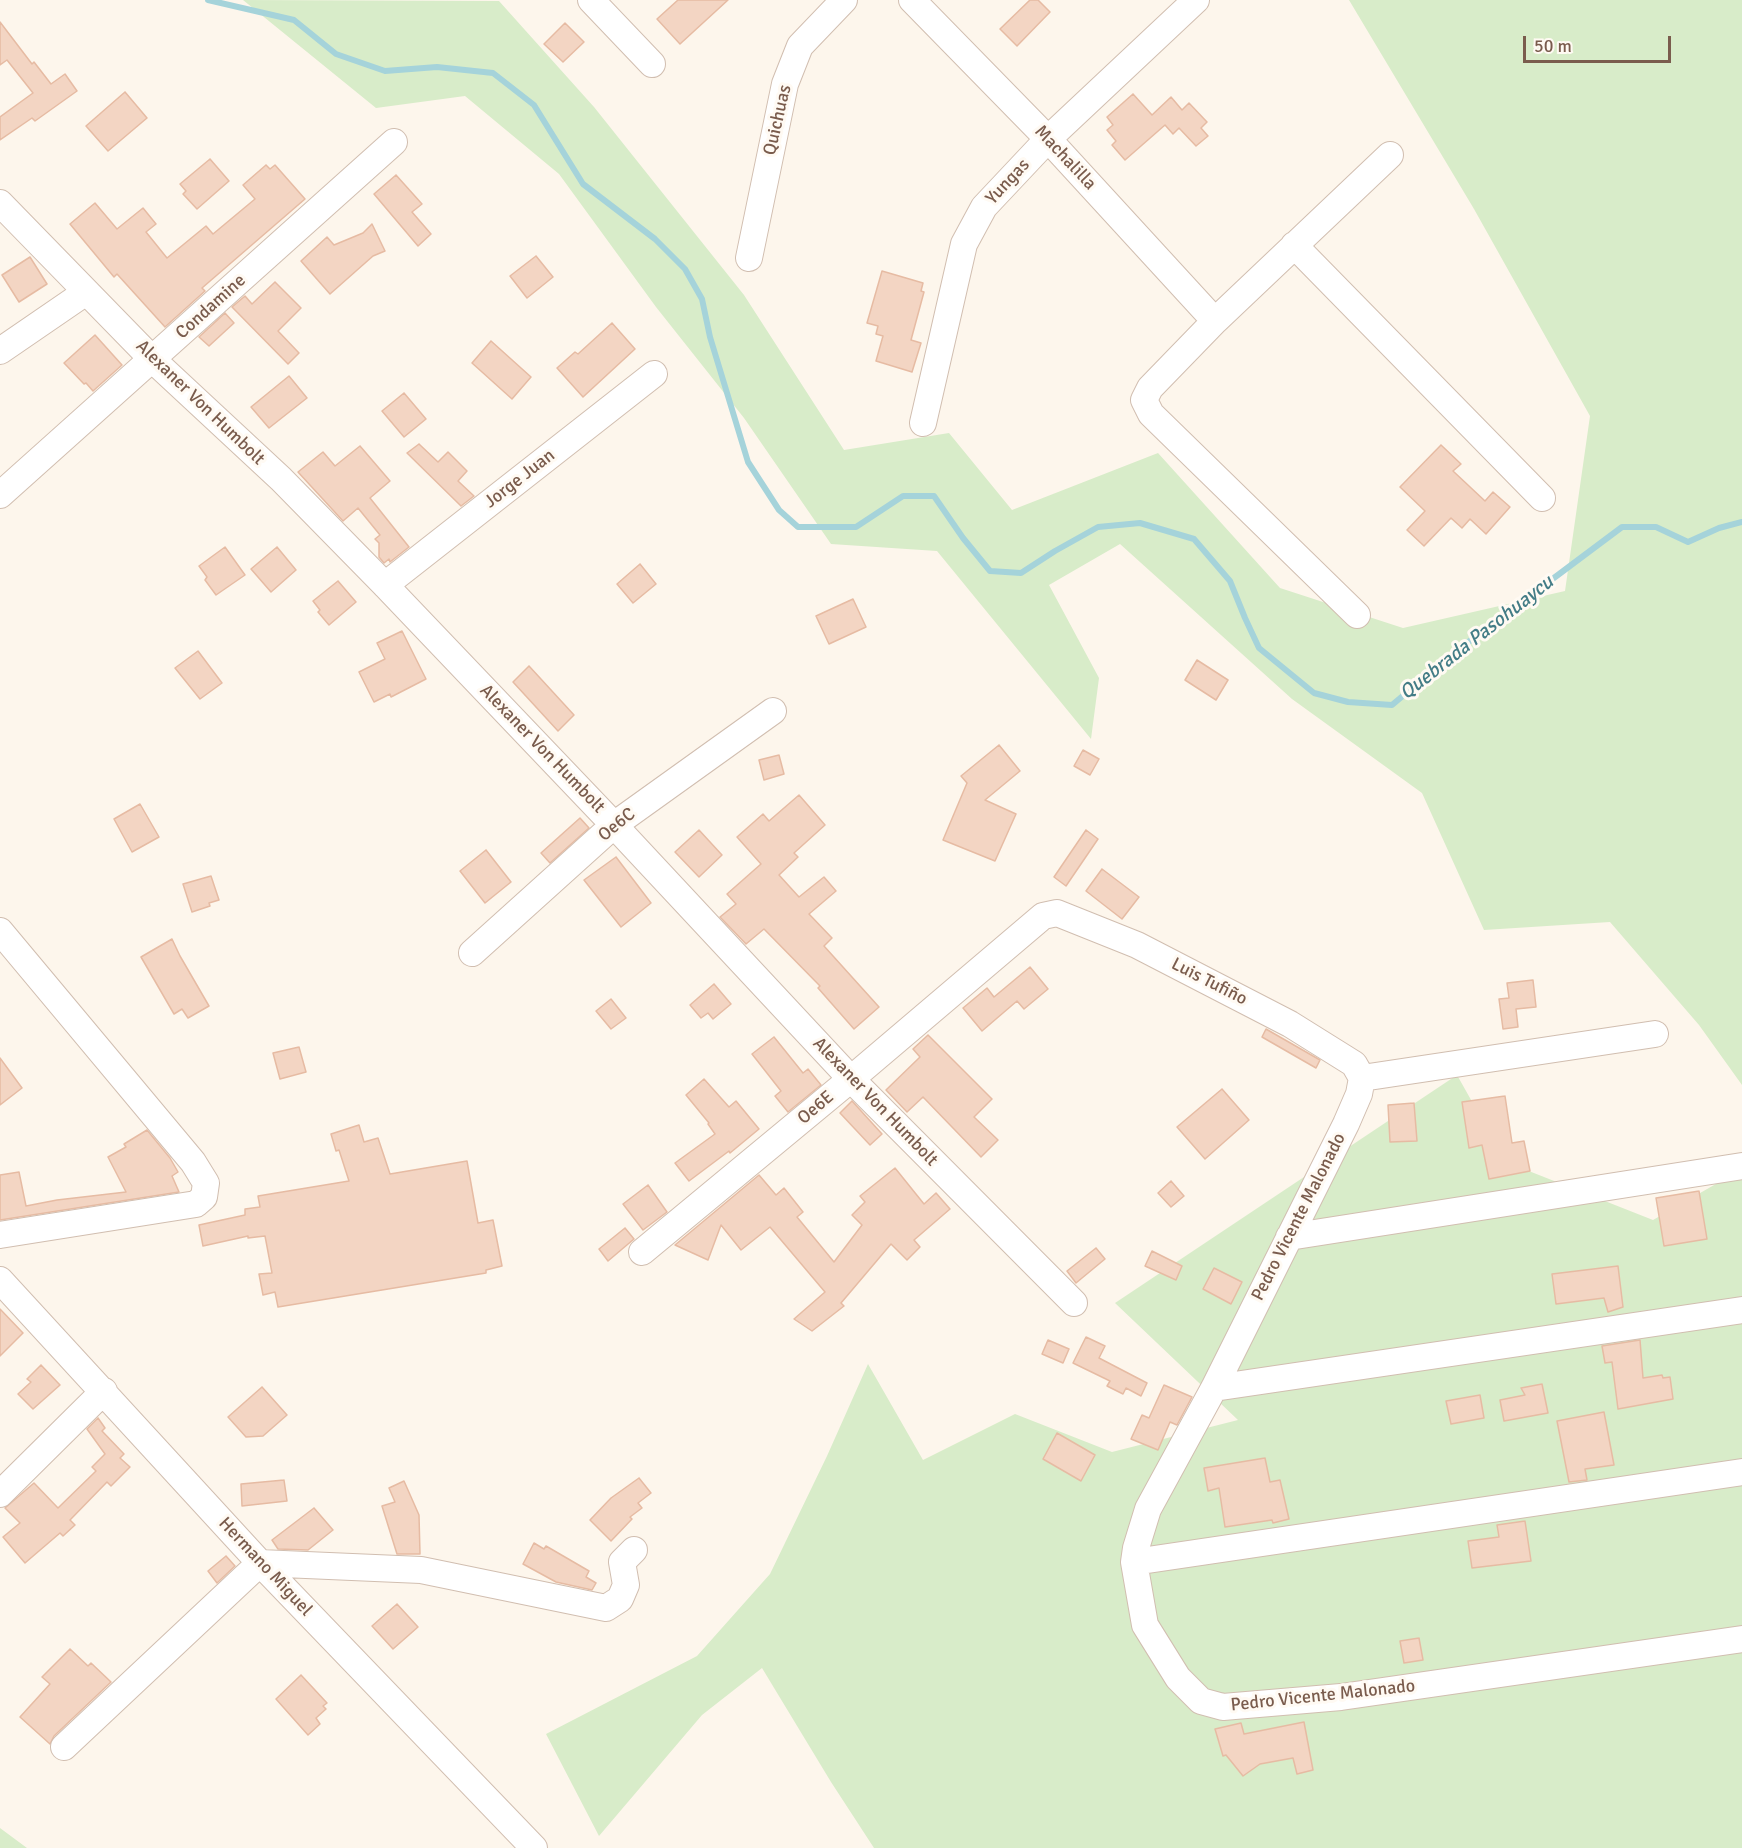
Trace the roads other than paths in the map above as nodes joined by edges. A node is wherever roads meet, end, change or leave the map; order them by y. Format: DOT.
graph roads {
  1 [pos="591,0"];
  2 [pos="844,0"];
  3 [pos="912,0"];
  4 [pos="1196,0"];
  5 [pos="652,64"];
  6 [pos="1048,139"];
  7 [pos="394,142"];
  8 [pos="1390,155"];
  9 [pos="0,203"];
  10 [pos="1294,245"];
  11 [pos="749,258"];
  12 [pos="86,291"];
  13 [pos="1215,321"];
  14 [pos="0,351"];
  15 [pos="153,360"];
  16 [pos="654,374"];
  17 [pos="923,423"];
  18 [pos="0,495"];
  19 [pos="1542,498"];
  20 [pos="385,585"];
  21 [pos="1357,615"];
  22 [pos="773,711"];
  23 [pos="614,825"];
  24 [pos="1043,916"];
  25 [pos="0,932"];
  26 [pos="472,953"];
  27 [pos="1654,1034"];
  28 [pos="1362,1078"];
  29 [pos="851,1079"];
  30 [pos="1742,1166"];
  31 [pos="0,1235"];
  32 [pos="1289,1237"];
  33 [pos="642,1252"];
  34 [pos="1,1283"];
  35 [pos="1074,1303"];
  36 [pos="1742,1310"];
  37 [pos="1214,1388"];
  38 [pos="104,1391"];
  39 [pos="1742,1472"];
  40 [pos="0,1494"];
  41 [pos="634,1550"];
  42 [pos="1134,1562"];
  43 [pos="260,1563"];
  44 [pos="1742,1639"];
  45 [pos="64,1747"];
  46 [pos="534,1848"];
  1 -- 5 [label="street"];
  2 -- 11 [label="street, Quichuas"];
  3 -- 6 [label="street, Machalilla"];
  4 -- 6 [label="street, Yungas"];
  6 -- 13 [label="street, Machalilla"];
  6 -- 17 [label="street, Yungas"];
  7 -- 15 [label="street, Condamine"];
  8 -- 10 [label="street"];
  9 -- 12 [label="street, Alexaner Von Humbolt"];
  10 -- 13 [label="street"];
  10 -- 19 [label="street"];
  12 -- 14 [label="street"];
  12 -- 15 [label="street, Alexaner Von Humbolt"];
  13 -- 21 [label="street"];
  15 -- 18 [label="street, Condamine"];
  15 -- 20 [label="street, Alexaner Von Humbolt"];
  16 -- 20 [label="street, Jorge Juan"];
  20 -- 23 [label="street, Alexaner Von Humbolt"];
  22 -- 23 [label="street, Oe6C"];
  23 -- 26 [label="street, Oe6C"];
  23 -- 29 [label="street, Alexaner Von Humbolt"];
  24 -- 28 [label="street, Luis Tufiño"];
  24 -- 29 [label="street, Oe6E"];
  25 -- 31 [label="street"];
  27 -- 28 [label="street"];
  28 -- 32 [label="street, Pedro Vicente Malonado"];
  29 -- 33 [label="street, Oe6E"];
  29 -- 35 [label="street, Alexaner Von Humbolt"];
  30 -- 32 [label="street"];
  32 -- 37 [label="street, Pedro Vicente Malonado"];
  34 -- 38 [label="street, Hermano Miguel"];
  36 -- 37 [label="street"];
  37 -- 42 [label="street, Pedro Vicente Malonado"];
  38 -- 40 [label="street"];
  38 -- 43 [label="street, Hermano Miguel"];
  39 -- 42 [label="street"];
  41 -- 43 [label="street"];
  42 -- 44 [label="street, Pedro Vicente Malonado"];
  43 -- 45 [label="street"];
  43 -- 46 [label="street, Hermano Miguel"];
}
